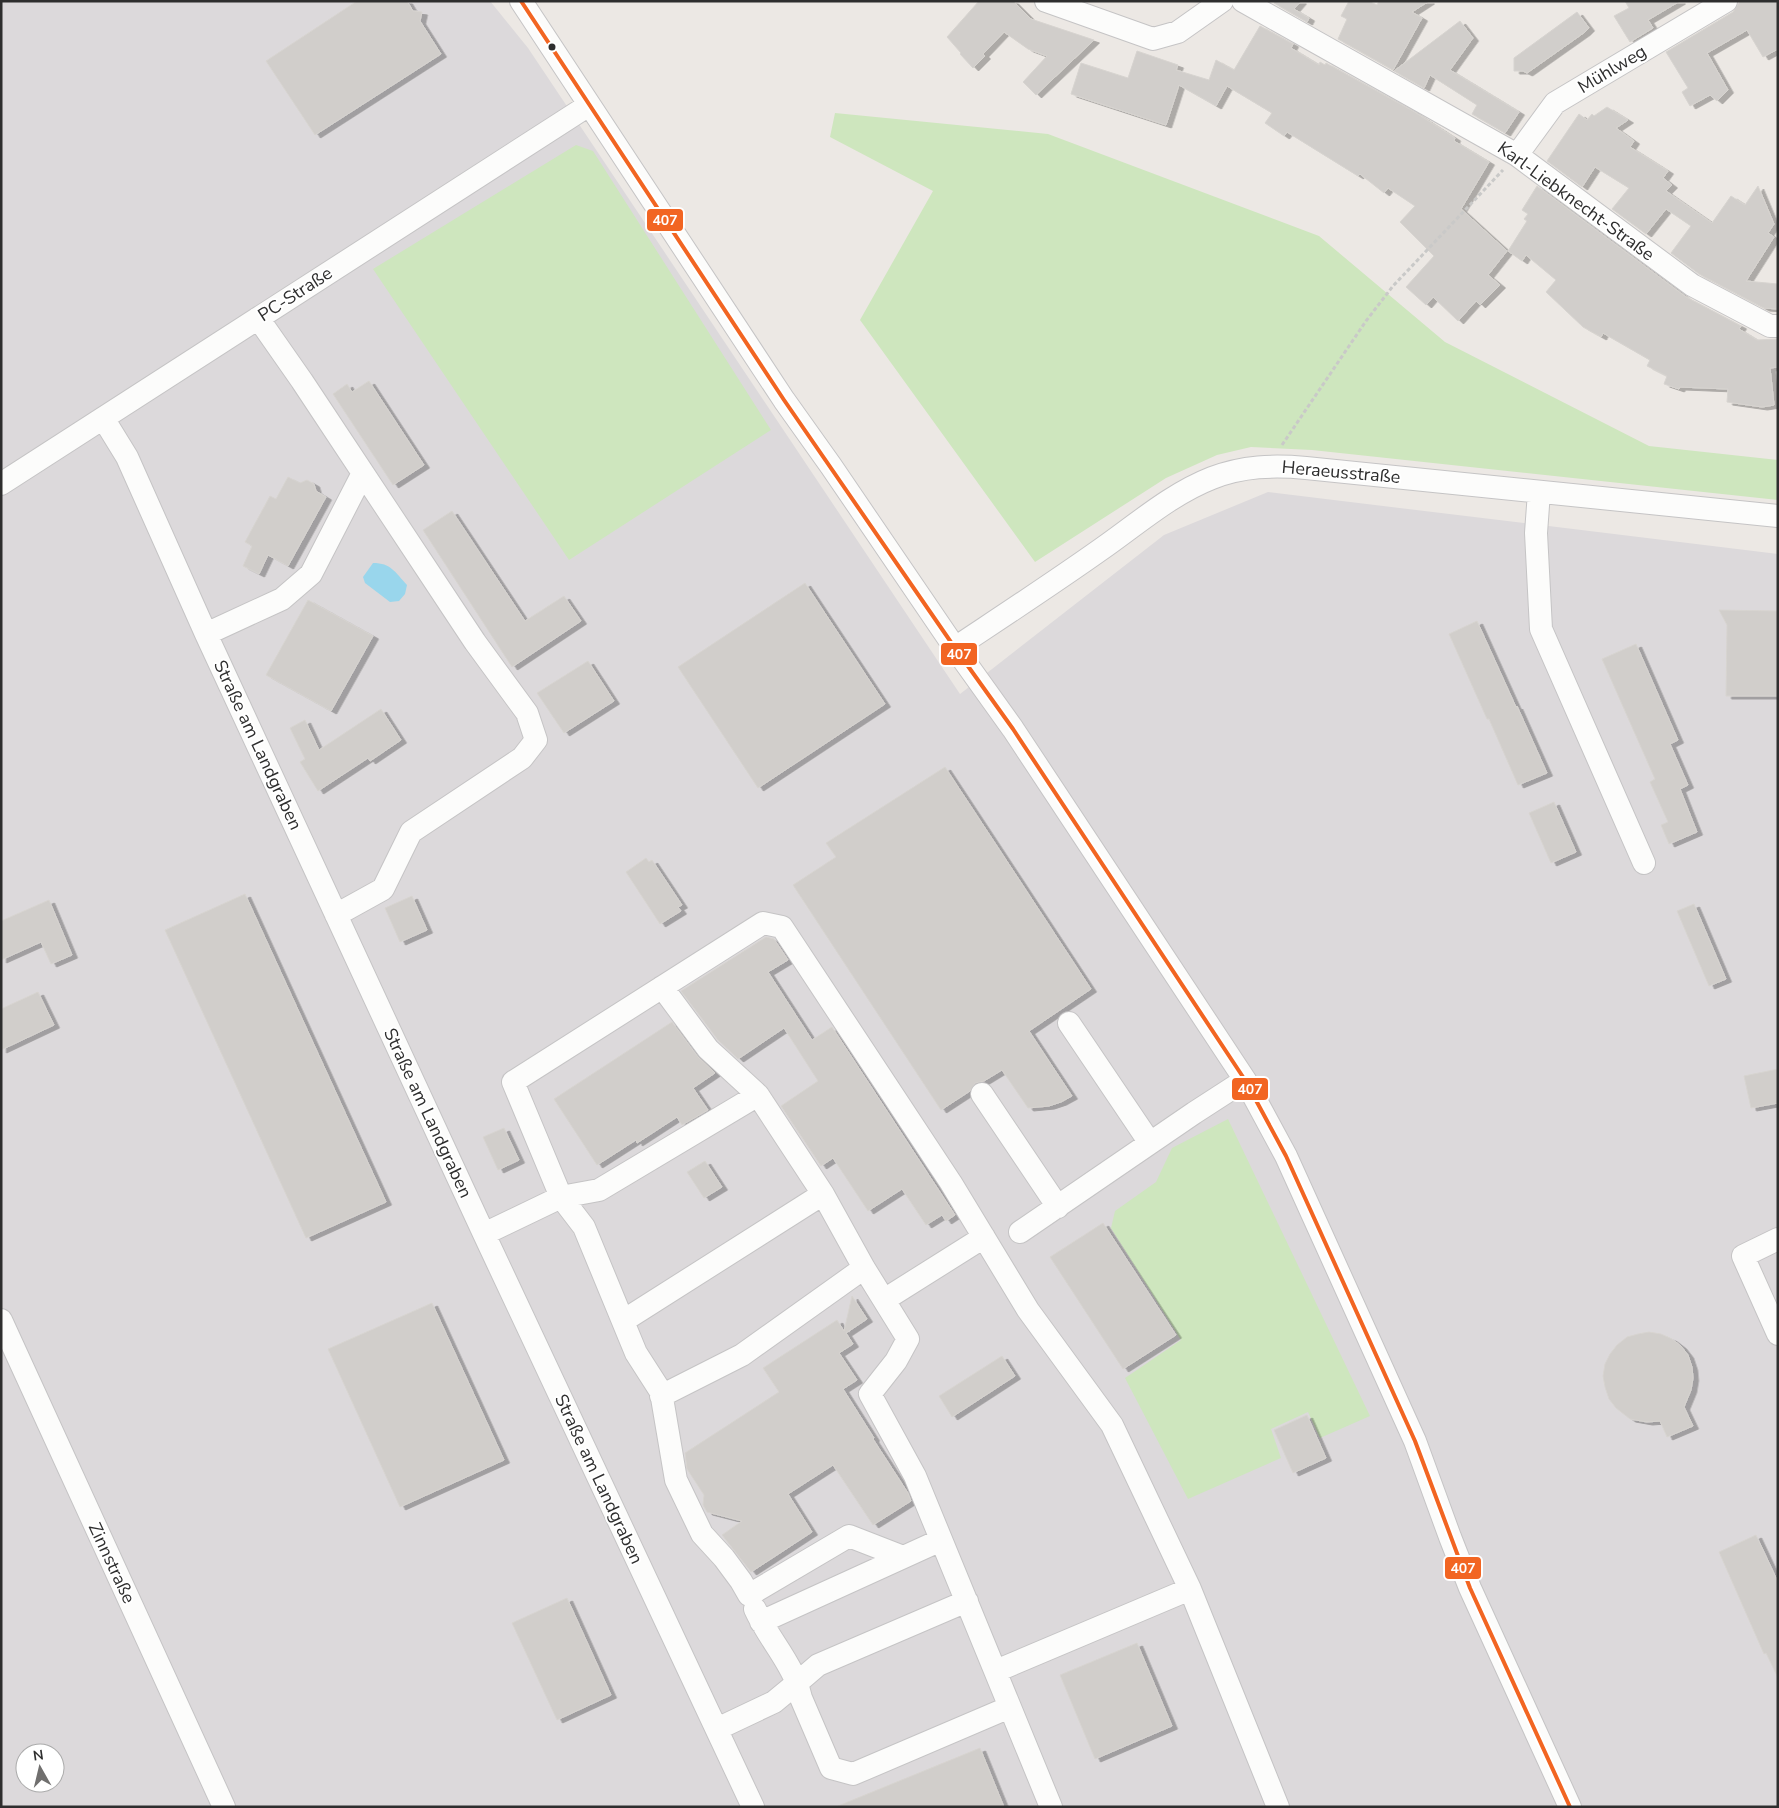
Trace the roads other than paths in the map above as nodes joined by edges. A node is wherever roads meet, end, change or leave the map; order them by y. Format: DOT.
graph roads {
  1 [pos="521,1"];
  2 [pos="1046,1"];
  3 [pos="1222,1"];
  4 [pos="1243,1"];
  5 [pos="1726,1"];
  6 [pos="589,105"];
  7 [pos="1517,155"];
  8 [pos="258,318"];
  9 [pos="1778,326"];
  10 [pos="103,418"];
  11 [pos="363,473"];
  12 [pos="1,484"];
  13 [pos="1539,492"];
  14 [pos="1778,516"];
  15 [pos="206,634"];
  16 [pos="954,648"];
  17 [pos="1644,863"];
  18 [pos="336,914"];
  19 [pos="662,988"];
  20 [pos="1069,1023"];
  21 [pos="1245,1080"];
  22 [pos="982,1094"];
  23 [pos="758,1095"];
  24 [pos="1150,1143"];
  25 [pos="823,1194"];
  26 [pos="561,1197"];
  27 [pos="1058,1207"];
  28 [pos="1020,1232"];
  29 [pos="484,1234"];
  30 [pos="984,1237"];
  31 [pos="1778,1239"];
  32 [pos="864,1268"];
  33 [pos="884,1300"];
  34 [pos="1,1320"];
  35 [pos="623,1321"];
  36 [pos="1778,1334"];
  37 [pos="662,1396"];
  38 [pos="941,1540"];
  39 [pos="903,1557"];
  40 [pos="1190,1589"];
  41 [pos="749,1595"];
  42 [pos="967,1601"];
  43 [pos="761,1622"];
  44 [pos="996,1671"];
  45 [pos="797,1683"];
  46 [pos="1010,1707"];
  47 [pos="717,1729"];
  48 [pos="224,1807"];
  49 [pos="753,1807"];
  50 [pos="1052,1807"];
  51 [pos="1278,1807"];
  52 [pos="1570,1807"];
  1 -- 6 [label="street"];
  2 -- 3 [label="street"];
  4 -- 7 [label="street, Karl-Liebknecht-Straße"];
  5 -- 7 [label="street, Mühlweg"];
  6 -- 8 [label="street, PC-Straße"];
  6 -- 16 [label="street"];
  7 -- 9 [label="street, Karl-Liebknecht-Straße"];
  8 -- 10 [label="street, PC-Straße"];
  8 -- 11 [label="street"];
  10 -- 12 [label="street, PC-Straße"];
  10 -- 15 [label="street, Straße am Landgraben"];
  11 -- 15 [label="street"];
  11 -- 18 [label="street"];
  13 -- 14 [label="street, Heraeusstraße"];
  13 -- 16 [label="street, Heraeusstraße"];
  13 -- 17 [label="street"];
  15 -- 18 [label="street, Straße am Landgraben"];
  16 -- 21 [label="street"];
  18 -- 29 [label="street, Straße am Landgraben"];
  19 -- 23 [label="street"];
  19 -- 26 [label="street"];
  19 -- 30 [label="street"];
  20 -- 24 [label="street"];
  21 -- 24 [label="street"];
  21 -- 52 [label="street"];
  22 -- 27 [label="street"];
  23 -- 25 [label="street"];
  23 -- 26 [label="street"];
  24 -- 27 [label="street"];
  25 -- 32 [label="street"];
  25 -- 35 [label="street"];
  26 -- 29 [label="street"];
  26 -- 35 [label="street"];
  27 -- 28 [label="street"];
  29 -- 47 [label="street, Straße am Landgraben"];
  30 -- 33 [label="street"];
  30 -- 40 [label="street"];
  31 -- 36 [label="street"];
  32 -- 33 [label="street"];
  32 -- 37 [label="street"];
  33 -- 38 [label="street"];
  34 -- 48 [label="street, Zinnstraße"];
  35 -- 37 [label="street"];
  37 -- 41 [label="street"];
  38 -- 39 [label="street"];
  38 -- 42 [label="street"];
  39 -- 41 [label="street"];
  39 -- 43 [label="street"];
  40 -- 44 [label="street"];
  40 -- 51 [label="street"];
  41 -- 43 [label="street"];
  42 -- 44 [label="street"];
  42 -- 45 [label="street"];
  43 -- 45 [label="street"];
  44 -- 46 [label="street"];
  45 -- 46 [label="street"];
  45 -- 47 [label="street"];
  46 -- 50 [label="street"];
  47 -- 49 [label="street, Straße am Landgraben"];
}
